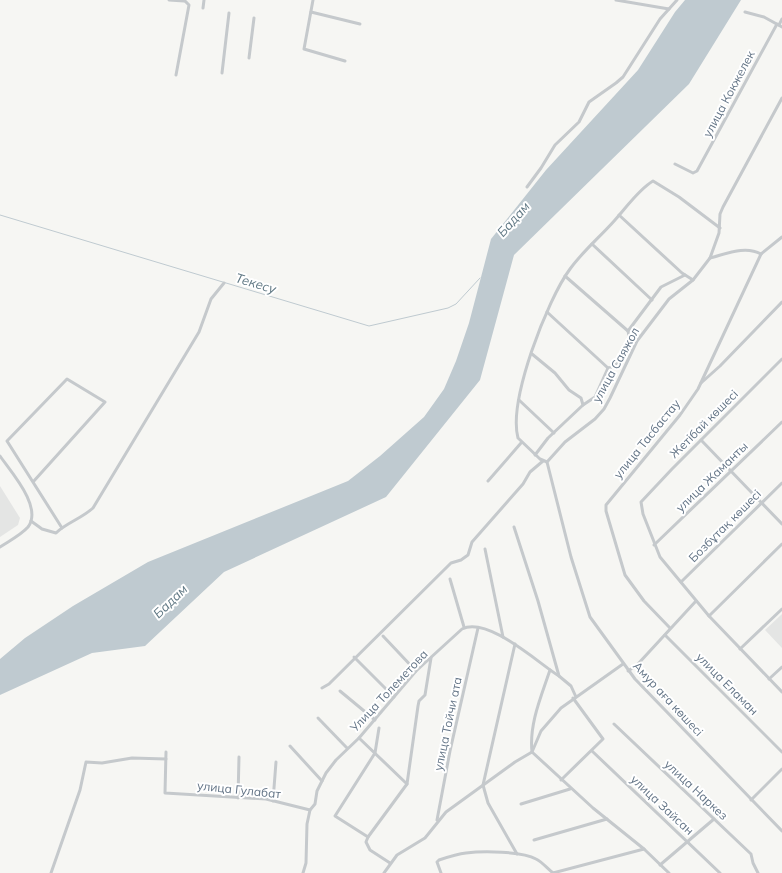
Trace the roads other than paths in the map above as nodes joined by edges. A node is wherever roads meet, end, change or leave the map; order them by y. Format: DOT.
graph roads {
  1 [pos="168,0"];
  2 [pos="204,0"];
  3 [pos="313,0"];
  4 [pos="616,0"];
  5 [pos="677,0"];
  6 [pos="184,1"];
  7 [pos="203,8"];
  8 [pos="669,9"];
  9 [pos="310,12"];
  10 [pos="745,12"];
  11 [pos="229,13"];
  12 [pos="254,18"];
  13 [pos="782,19"];
  14 [pos="360,24"];
  15 [pos="779,25"];
  16 [pos="249,58"];
  17 [pos="345,60"];
  18 [pos="222,74"];
  19 [pos="176,75"];
  20 [pos="782,98"];
  21 [pos="675,164"];
  22 [pos="527,187"];
  23 [pos="619,215"];
  24 [pos="720,228"];
  25 [pos="782,237"];
  26 [pos="592,244"];
  27 [pos="761,254"];
  28 [pos="710,258"];
  29 [pos="685,275"];
  30 [pos="565,276"];
  31 [pos="693,280"];
  32 [pos="224,283"];
  33 [pos="652,300"];
  34 [pos="782,302"];
  35 [pos="547,312"];
  36 [pos="627,331"];
  37 [pos="532,354"];
  38 [pos="782,360"];
  39 [pos="608,368"];
  40 [pos="700,384"];
  41 [pos="519,400"];
  42 [pos="583,405"];
  43 [pos="782,422"];
  44 [pos="554,433"];
  45 [pos="701,440"];
  46 [pos="521,443"];
  47 [pos="535,455"];
  48 [pos="0,456"];
  49 [pos="545,462"];
  50 [pos="732,472"];
  51 [pos="488,481"];
  52 [pos="32,482"];
  53 [pos="782,482"];
  54 [pos="761,502"];
  55 [pos="31,521"];
  56 [pos="782,524"];
  57 [pos="514,527"];
  58 [pos="62,528"];
  59 [pos="782,544"];
  60 [pos="654,545"];
  61 [pos="0,547"];
  62 [pos="485,549"];
  63 [pos="450,579"];
  64 [pos="681,582"];
  65 [pos="696,601"];
  66 [pos="782,609"];
  67 [pos="709,616"];
  68 [pos="464,627"];
  69 [pos="478,628"];
  70 [pos="670,628"];
  71 [pos="665,635"];
  72 [pos="383,636"];
  73 [pos="503,637"];
  74 [pos="515,644"];
  75 [pos="740,649"];
  76 [pos="354,657"];
  77 [pos="431,658"];
  78 [pos="623,664"];
  79 [pos="782,667"];
  80 [pos="550,670"];
  81 [pos="628,671"];
  82 [pos="416,672"];
  83 [pos="560,676"];
  84 [pos="769,679"];
  85 [pos="322,688"];
  86 [pos="340,692"];
  87 [pos="782,692"];
  88 [pos="394,697"];
  89 [pos="575,697"];
  90 [pos="318,718"];
  91 [pos="375,720"];
  92 [pos="614,724"];
  93 [pos="379,728"];
  94 [pos="359,738"];
  95 [pos="290,746"];
  96 [pos="347,748"];
  97 [pos="592,751"];
  98 [pos="166,752"];
  99 [pos="532,752"];
  100 [pos="782,752"];
  101 [pos="374,753"];
  102 [pos="239,757"];
  103 [pos="166,759"];
  104 [pos="276,762"];
  105 [pos="782,769"];
  106 [pos="561,780"];
  107 [pos="322,781"];
  108 [pos="407,784"];
  109 [pos="483,785"];
  110 [pos="570,789"];
  111 [pos="238,798"];
  112 [pos="274,800"];
  113 [pos="751,800"];
  114 [pos="521,804"];
  115 [pos="310,810"];
  116 [pos="607,819"];
  117 [pos="714,819"];
  118 [pos="437,824"];
  119 [pos="782,831"];
  120 [pos="368,837"];
  121 [pos="534,840"];
  122 [pos="688,842"];
  123 [pos="644,849"];
  124 [pos="517,854"];
  125 [pos="390,863"];
  126 [pos="660,865"];
  127 [pos="546,867"];
  128 [pos="51,873"];
  129 [pos="303,873"];
  130 [pos="384,873"];
  131 [pos="441,873"];
  132 [pos="545,873"];
  133 [pos="553,873"];
  134 [pos="669,873"];
  135 [pos="720,873"];
  136 [pos="758,873"];
  1 -- 6 [label="street"];
  2 -- 7 [label="street"];
  3 -- 9 [label="street"];
  4 -- 8 [label="street"];
  5 -- 8 [label="street"];
  6 -- 19 [label="street"];
  8 -- 22 [label="street"];
  9 -- 14 [label="street"];
  9 -- 17 [label="street"];
  10 -- 15 [label="street"];
  11 -- 18 [label="street"];
  12 -- 16 [label="street"];
  13 -- 15 [label="street, улица Кокжелек"];
  15 -- 21 [label="street, улица Кокжелек"];
  20 -- 24 [label="street, улица Саяжол"];
  23 -- 24 [label="street"];
  23 -- 26 [label="street"];
  23 -- 29 [label="street"];
  24 -- 28 [label="street, улица Саяжол"];
  25 -- 27 [label="street, улица Тасбастау"];
  26 -- 30 [label="street"];
  26 -- 33 [label="street"];
  27 -- 28 [label="street"];
  27 -- 40 [label="street, улица Тасбастау"];
  28 -- 31 [label="street, улица Саяжол"];
  29 -- 31 [label="street"];
  29 -- 33 [label="street"];
  30 -- 35 [label="street"];
  30 -- 36 [label="street"];
  31 -- 49 [label="street, улица Саяжол"];
  32 -- 58 [label="street"];
  33 -- 36 [label="street"];
  34 -- 40 [label="street"];
  35 -- 37 [label="street"];
  35 -- 39 [label="street"];
  36 -- 39 [label="street"];
  37 -- 41 [label="street"];
  37 -- 42 [label="street"];
  38 -- 45 [label="street, Жетібай көшесі"];
  39 -- 42 [label="street"];
  40 -- 70 [label="street, улица Тасбастау"];
  41 -- 44 [label="street"];
  41 -- 46 [label="street"];
  42 -- 44 [label="street"];
  43 -- 50 [label="street, улица Жаманты"];
  44 -- 47 [label="street"];
  45 -- 50 [label="street"];
  45 -- 60 [label="street, Жетібай көшесі"];
  46 -- 47 [label="street"];
  46 -- 51 [label="street"];
  47 -- 49 [label="street"];
  48 -- 55 [label="street"];
  49 -- 76 [label="street, улица Саяжол"];
  49 -- 78 [label="street, Амур аға көшесі"];
  50 -- 54 [label="street"];
  50 -- 60 [label="street, улица Жаманты"];
  52 -- 52 [label="street"];
  52 -- 58 [label="street"];
  53 -- 54 [label="street, Бозбұтақ көшесі"];
  54 -- 56 [label="street"];
  54 -- 64 [label="street, Бозбұтақ көшесі"];
  55 -- 58 [label="street"];
  55 -- 61 [label="street"];
  57 -- 83 [label="street"];
  59 -- 67 [label="street"];
  60 -- 64 [label="street"];
  62 -- 73 [label="street"];
  63 -- 68 [label="street"];
  64 -- 65 [label="street"];
  65 -- 67 [label="street"];
  65 -- 70 [label="street"];
  66 -- 75 [label="street"];
  67 -- 75 [label="street"];
  68 -- 69 [label="street"];
  68 -- 77 [label="street, Улица Толеметова"];
  69 -- 73 [label="street"];
  69 -- 118 [label="street, улица Тойчи ата"];
  70 -- 71 [label="street"];
  71 -- 81 [label="street"];
  71 -- 100 [label="street, улица Еламан"];
  72 -- 82 [label="street"];
  73 -- 74 [label="street"];
  74 -- 80 [label="street"];
  74 -- 109 [label="street"];
  75 -- 84 [label="street"];
  76 -- 85 [label="street, улица Саяжол"];
  76 -- 88 [label="street"];
  77 -- 82 [label="street, Улица Толеметова"];
  77 -- 108 [label="street"];
  78 -- 81 [label="street, Амур аға көшесі"];
  78 -- 89 [label="street"];
  79 -- 84 [label="street"];
  80 -- 83 [label="street"];
  80 -- 99 [label="street"];
  81 -- 113 [label="street, Амур аға көшесі"];
  82 -- 88 [label="street, Улица Толеметова"];
  83 -- 89 [label="street"];
  84 -- 87 [label="street"];
  86 -- 91 [label="street"];
  88 -- 91 [label="street, Улица Толеметова"];
  89 -- 97 [label="street"];
  89 -- 99 [label="street"];
  90 -- 96 [label="street"];
  91 -- 94 [label="street, Улица Толеметова"];
  92 -- 117 [label="street, улица Наркез"];
  93 -- 101 [label="street"];
  94 -- 96 [label="street, Улица Толеметова"];
  94 -- 101 [label="street"];
  95 -- 107 [label="street"];
  96 -- 107 [label="street, Улица Толеметова"];
  97 -- 106 [label="street"];
  97 -- 122 [label="street, улица Зайсан"];
  98 -- 103 [label="street"];
  99 -- 106 [label="street"];
  99 -- 109 [label="street"];
  101 -- 108 [label="street"];
  101 -- 120 [label="street"];
  102 -- 111 [label="street"];
  103 -- 111 [label="street, улица Гулабат"];
  103 -- 128 [label="street"];
  104 -- 112 [label="street"];
  105 -- 113 [label="street"];
  106 -- 110 [label="street"];
  107 -- 115 [label="street, Улица Толеметова"];
  108 -- 120 [label="street"];
  109 -- 118 [label="street"];
  109 -- 124 [label="street"];
  110 -- 114 [label="street"];
  110 -- 116 [label="street"];
  111 -- 112 [label="street, улица Гулабат"];
  112 -- 115 [label="street, улица Гулабат"];
  113 -- 119 [label="street, Амур аға көшесі"];
  115 -- 129 [label="street, Улица Толеметова"];
  116 -- 121 [label="street"];
  116 -- 123 [label="street"];
  117 -- 122 [label="street"];
  117 -- 136 [label="street, улица Наркез"];
  118 -- 125 [label="street"];
  120 -- 125 [label="street"];
  122 -- 126 [label="street"];
  122 -- 135 [label="street, улица Зайсан"];
  123 -- 126 [label="street"];
  123 -- 133 [label="street"];
  124 -- 127 [label="street"];
  124 -- 131 [label="street"];
  125 -- 130 [label="street"];
  126 -- 134 [label="street"];
  127 -- 132 [label="street"];
  127 -- 133 [label="street"];
}
